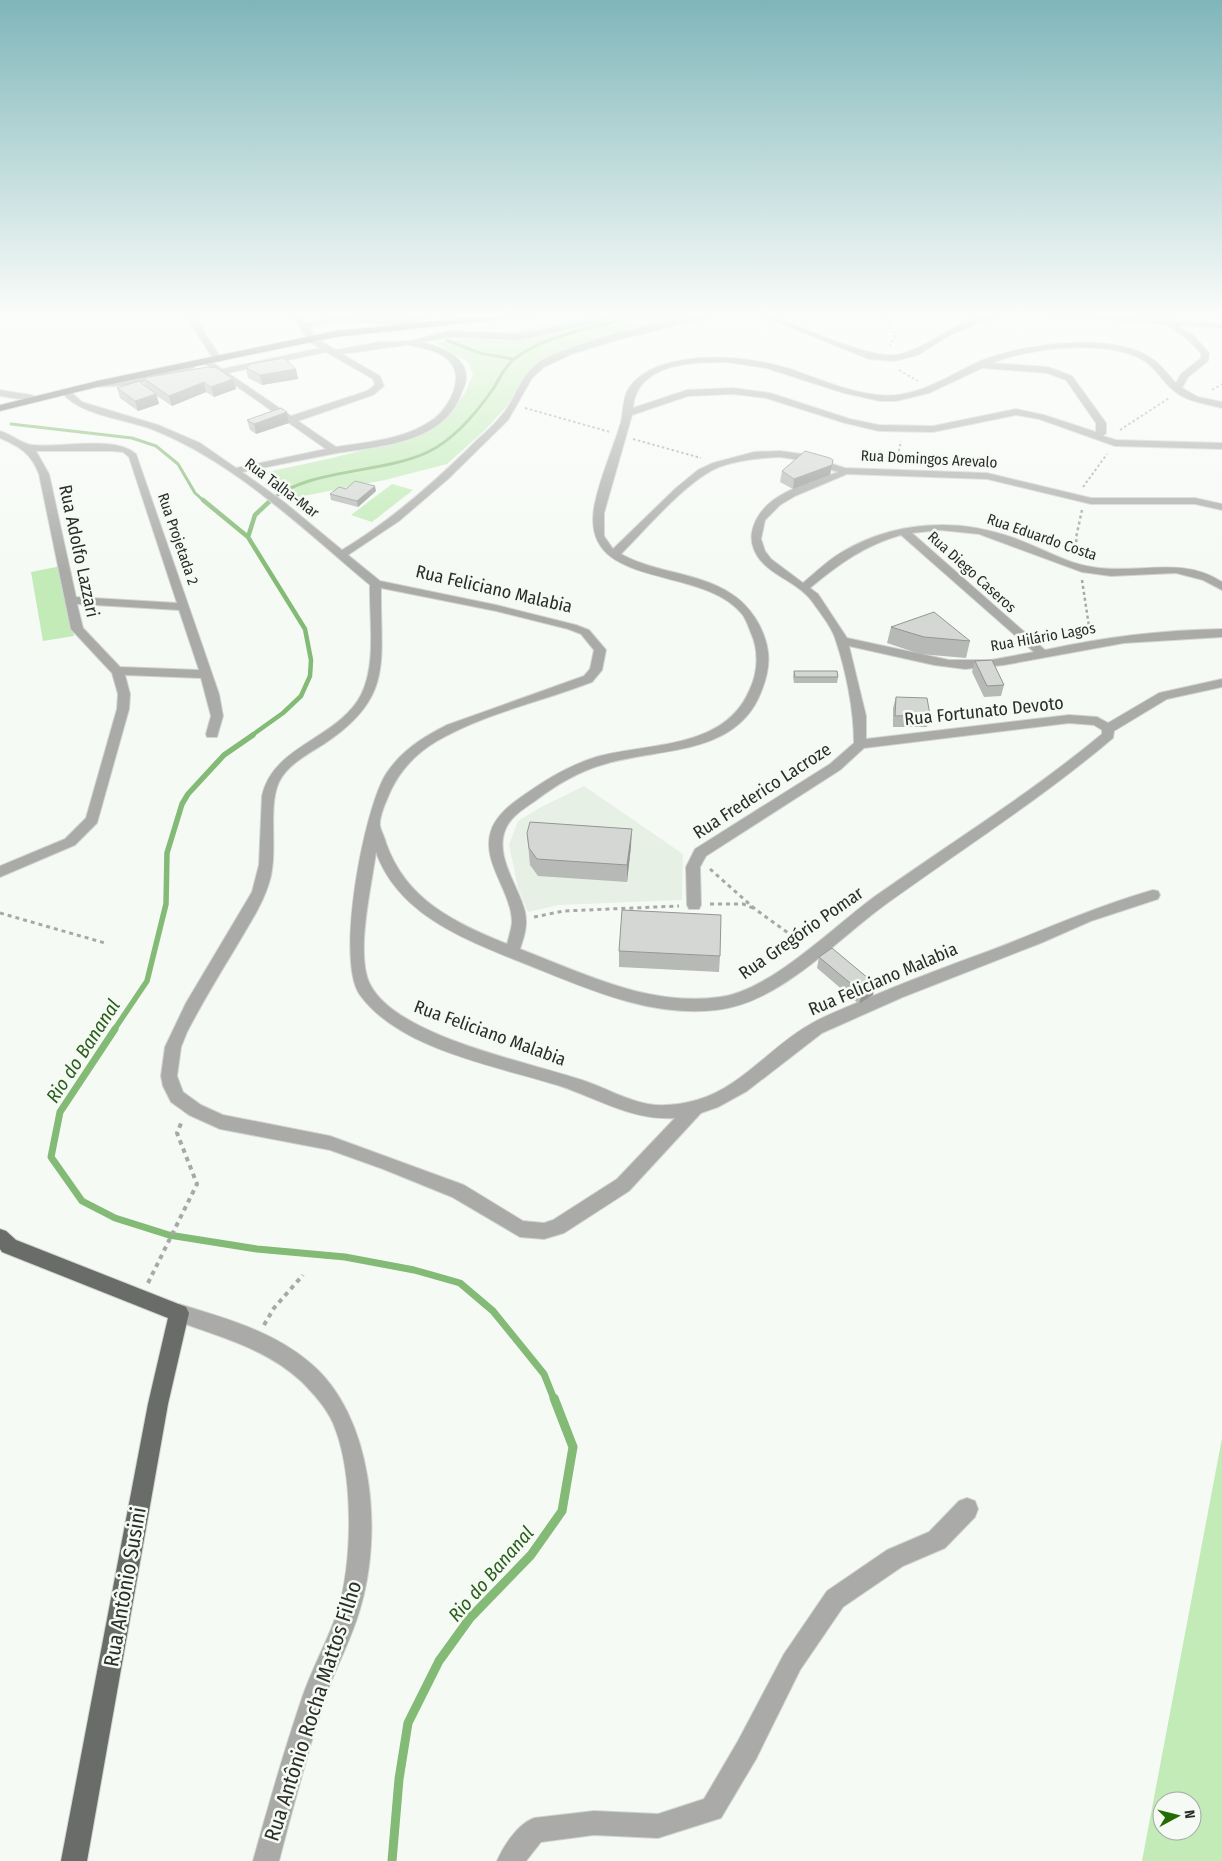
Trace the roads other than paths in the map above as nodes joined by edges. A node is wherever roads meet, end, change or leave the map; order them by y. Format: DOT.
graph roads {
  1 [pos="26,400"];
  2 [pos="75,400"];
  3 [pos="261,400"];
  4 [pos="350,400"];
  5 [pos="452,400"];
  6 [pos="516,400"];
  7 [pos="629,400"];
  8 [pos="667,400"];
  9 [pos="782,400"];
  10 [pos="1087,400"];
  11 [pos="1200,400"];
  12 [pos="1222,405"];
  13 [pos="0,408"];
  14 [pos="628,413"];
  15 [pos="290,420"];
  16 [pos="0,434"];
  17 [pos="1100,438"];
  18 [pos="1222,446"];
  19 [pos="30,448"];
  20 [pos="334,450"];
  21 [pos="236,471"];
  22 [pos="844,471"];
  23 [pos="1222,507"];
  24 [pos="904,532"];
  25 [pos="342,554"];
  26 [pos="613,555"];
  27 [pos="376,584"];
  28 [pos="805,587"];
  29 [pos="1222,587"];
  30 [pos="70,600"];
  31 [pos="185,608"];
  32 [pos="1222,633"];
  33 [pos="842,641"];
  34 [pos="1044,655"];
  35 [pos="117,671"];
  36 [pos="204,674"];
  37 [pos="1222,683"];
  38 [pos="1108,729"];
  39 [pos="212,734"];
  40 [pos="860,744"];
  41 [pos="372,824"];
  42 [pos="5,870"];
  43 [pos="1153,896"];
  44 [pos="694,905"];
  45 [pos="512,952"];
  46 [pos="694,1109"];
  47 [pos="0,1237"];
  48 [pos="179,1313"];
  49 [pos="967,1509"];
  50 [pos="74,1861"];
  51 [pos="266,1861"];
  52 [pos="510,1861"];
  1 -- 13 [label="main road"];
  2 -- 21 [label="street, Rua Talha-Mar"];
  3 -- 15 [label="street"];
  4 -- 15 [label="street"];
  5 -- 20 [label="street"];
  6 -- 25 [label="street"];
  7 -- 14 [label="street"];
  8 -- 14 [label="street"];
  9 -- 17 [label="street"];
  10 -- 17 [label="street"];
  11 -- 12 [label="street"];
  14 -- 26 [label="street"];
  15 -- 20 [label="street"];
  16 -- 19 [label="street"];
  17 -- 18 [label="street"];
  19 -- 30 [label="street, Rua Adolfo Lazzari"];
  19 -- 31 [label="street, Rua Projetada 2"];
  20 -- 21 [label="street"];
  21 -- 25 [label="street, Rua Talha-Mar"];
  22 -- 23 [label="street, Rua Domingos Arevalo"];
  22 -- 26 [label="street, Rua Domingos Arevalo"];
  22 -- 28 [label="street"];
  24 -- 28 [label="street, Rua Eduardo Costa"];
  24 -- 29 [label="street, Rua Eduardo Costa"];
  24 -- 34 [label="street, Rua Diego Caseros"];
  25 -- 27 [label="street, Rua Talha-Mar"];
  26 -- 45 [label="street"];
  27 -- 41 [label="street, Rua Feliciano Malabia"];
  27 -- 46 [label="street"];
  28 -- 33 [label="street"];
  30 -- 31 [label="street"];
  30 -- 35 [label="street, Rua Adolfo Lazzari"];
  31 -- 36 [label="street, Rua Projetada 2"];
  32 -- 34 [label="street, Rua Hilário Lagos"];
  33 -- 34 [label="street, Rua Hilário Lagos"];
  33 -- 40 [label="street"];
  35 -- 36 [label="street"];
  35 -- 42 [label="street, Rua Adolfo Lazzari"];
  36 -- 39 [label="street, Rua Projetada 2"];
  37 -- 38 [label="street, Rua Gregório Pomar"];
  38 -- 40 [label="street, Rua Fortunato Devoto"];
  38 -- 45 [label="street, Rua Gregório Pomar"];
  40 -- 44 [label="street, Rua Frederico Lacroze"];
  41 -- 45 [label="street, Rua Gregório Pomar"];
  41 -- 46 [label="street, Rua Feliciano Malabia"];
  43 -- 46 [label="street, Rua Feliciano Malabia"];
  47 -- 48 [label="main road, Rua Antônio Rocha Mattos Filho"];
  48 -- 50 [label="main road, Rua Antônio Susini"];
  48 -- 51 [label="street, Rua Antônio Rocha Mattos Filho"];
  49 -- 52 [label="street"];
}
